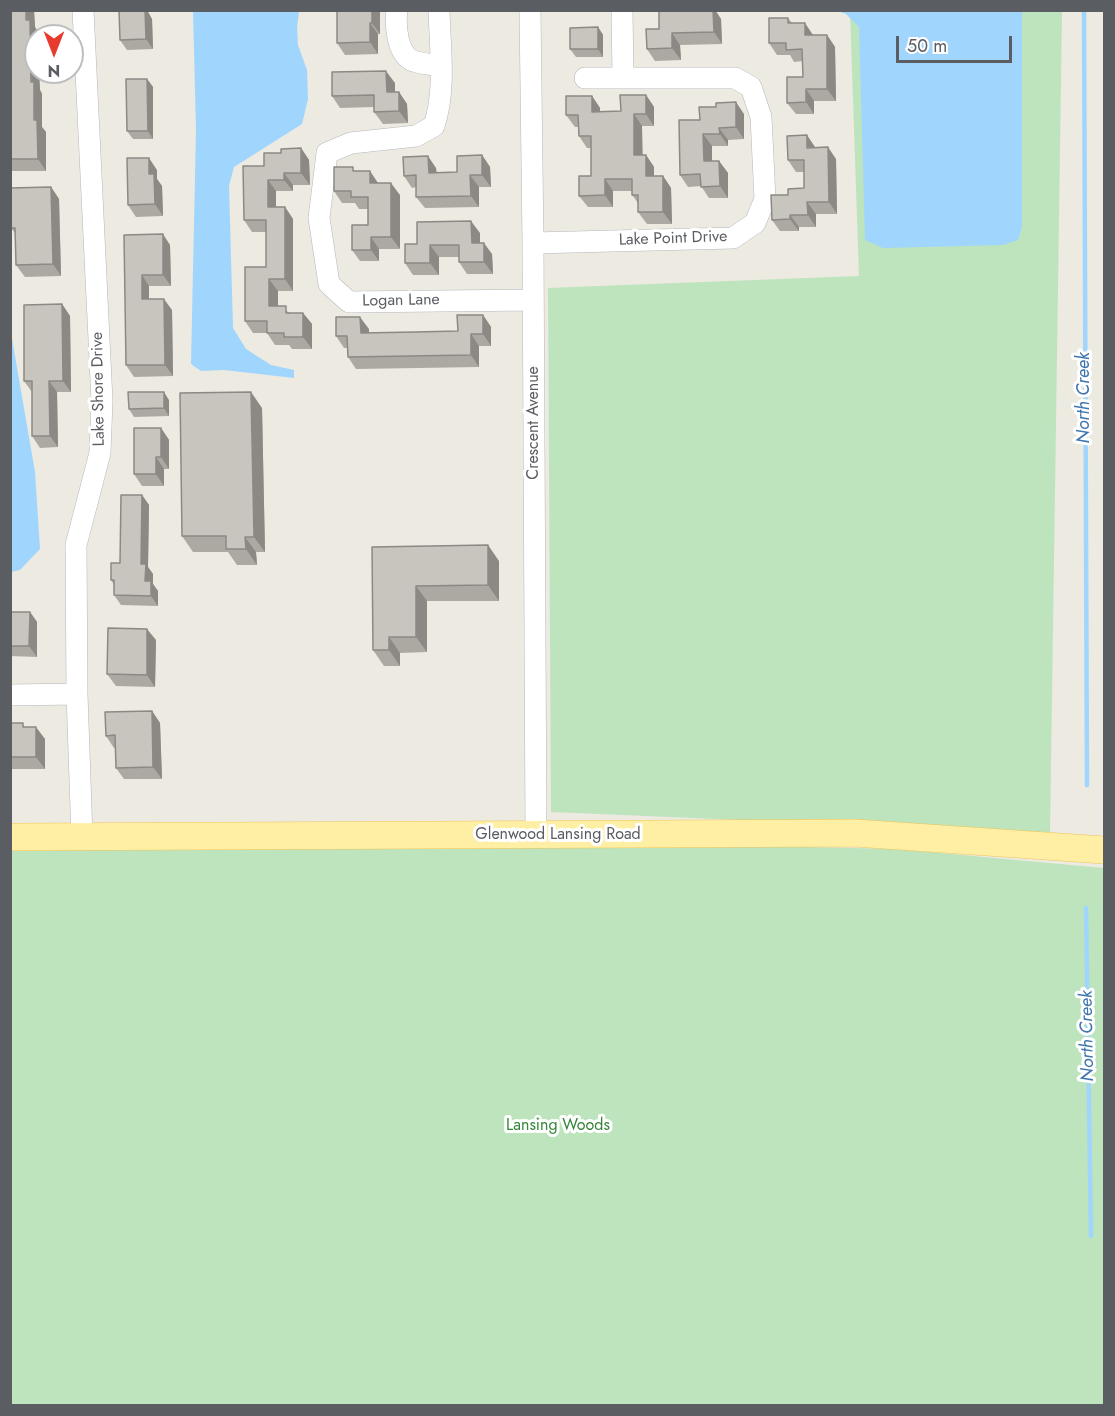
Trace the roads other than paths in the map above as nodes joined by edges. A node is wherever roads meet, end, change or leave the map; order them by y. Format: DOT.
graph roads {
  1 [pos="83,10"];
  2 [pos="397,10"];
  3 [pos="439,10"];
  4 [pos="530,10"];
  5 [pos="622,10"];
  6 [pos="440,66"];
  7 [pos="585,78"];
  8 [pos="623,78"];
  9 [pos="533,243"];
  10 [pos="533,300"];
  11 [pos="77,694"];
  12 [pos="10,695"];
  13 [pos="536,835"];
  14 [pos="10,837"];
  15 [pos="82,837"];
  16 [pos="1104,850"];
  1 -- 11 [label="street, Lake Shore Drive"];
  2 -- 6 [label="street"];
  3 -- 6 [label="street, Logan Lane"];
  4 -- 9 [label="street, Crescent Avenue"];
  5 -- 8 [label="street"];
  6 -- 10 [label="street, Logan Lane"];
  7 -- 8 [label="street, Lake Point Drive"];
  8 -- 9 [label="street, Lake Point Drive"];
  9 -- 10 [label="street, Crescent Avenue"];
  10 -- 13 [label="street, Crescent Avenue"];
  11 -- 12 [label="street"];
  11 -- 15 [label="street, Lake Shore Drive"];
  13 -- 15 [label="main road, Glenwood Lansing Road"];
  13 -- 16 [label="main road, Glenwood Lansing Road"];
  14 -- 15 [label="main road, Glenwood Lansing Road"];
}
